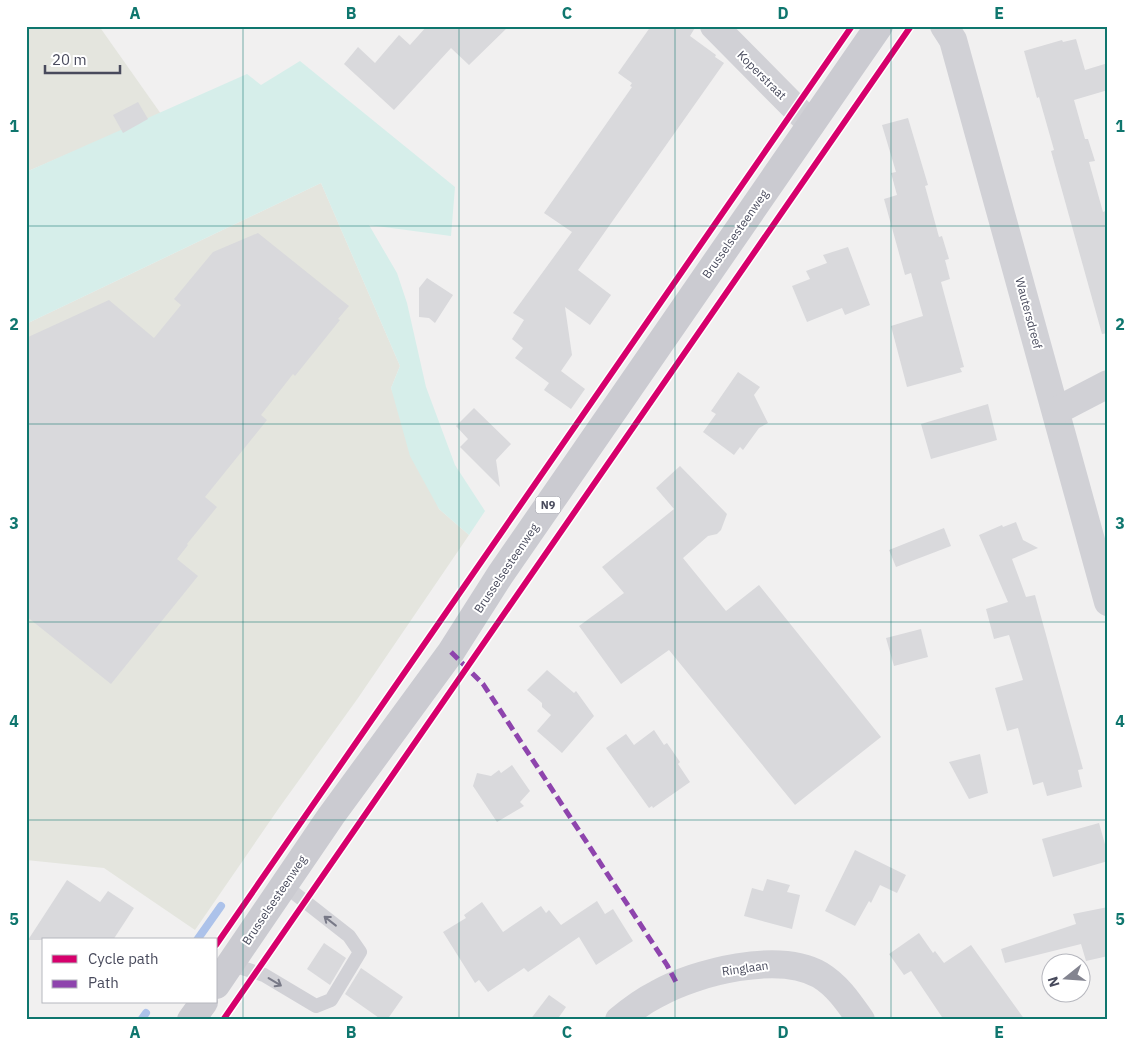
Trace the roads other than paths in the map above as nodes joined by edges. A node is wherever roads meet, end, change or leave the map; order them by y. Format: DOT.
graph roads {
  1 [pos="714,26"];
  2 [pos="879,26"];
  3 [pos="944,26"];
  4 [pos="811,124"];
  5 [pos="1108,384"];
  6 [pos="1056,411"];
  7 [pos="1108,602"];
  8 [pos="284,885"];
  9 [pos="223,975"];
  10 [pos="203,1004"];
  11 [pos="191,1020"];
  12 [pos="619,1020"];
  13 [pos="861,1020"];
  1 -- 4 [label="street, Koperstraat"];
  2 -- 4 [label="main road, Brusselsesteenweg / N9"];
  3 -- 6 [label="street, Wautersdreef"];
  4 -- 8 [label="main road, Brusselsesteenweg / N9"];
  5 -- 6 [label="street"];
  6 -- 7 [label="street, Wautersdreef"];
  8 -- 9 [label="main road, Brusselsesteenweg / N9"];
  9 -- 8 [label="lane, one-way"];
  10 -- 11 [label="main road"];
  12 -- 13 [label="street, Ringlaan"];
}
